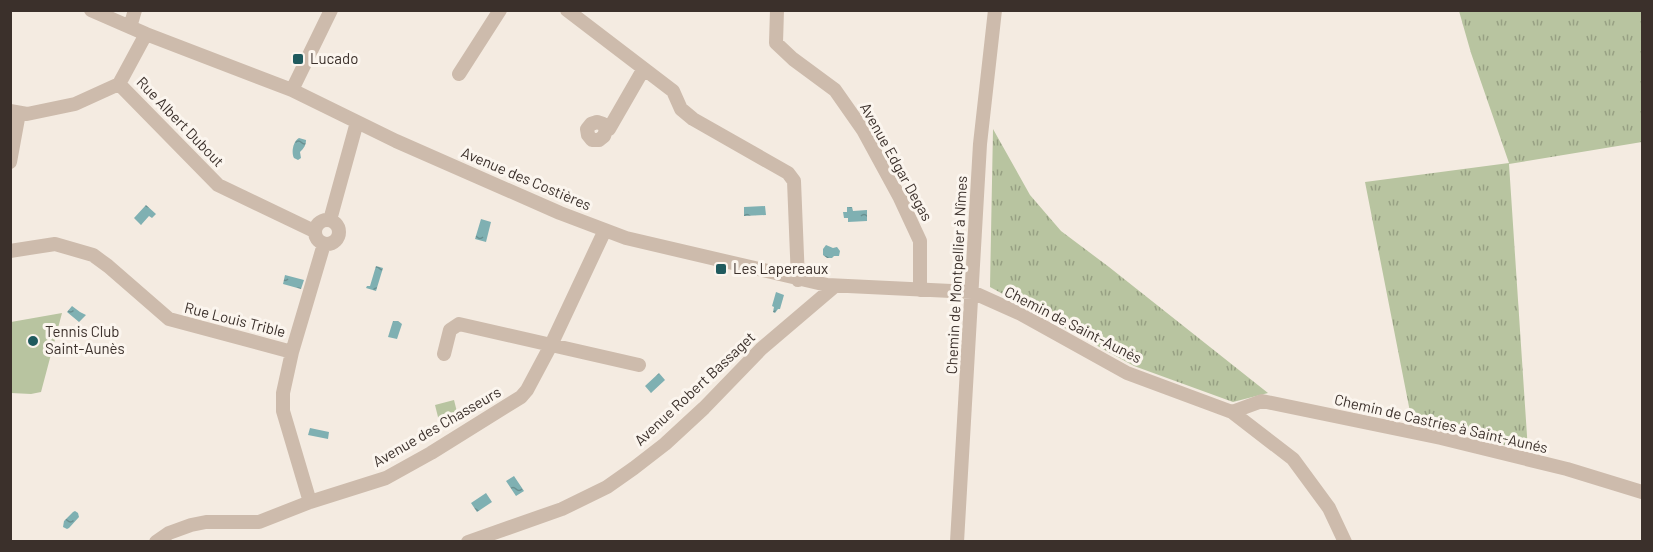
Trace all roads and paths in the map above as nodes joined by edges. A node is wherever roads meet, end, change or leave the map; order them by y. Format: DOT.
graph roads {
  1 [pos="91,10"];
  2 [pos="135,10"];
  3 [pos="331,10"];
  4 [pos="500,10"];
  5 [pos="567,10"];
  6 [pos="777,10"];
  7 [pos="995,10"];
  8 [pos="130,27"];
  9 [pos="146,34"];
  10 [pos="643,70"];
  11 [pos="459,74"];
  12 [pos="119,84"];
  13 [pos="292,90"];
  14 [pos="15,112"];
  15 [pos="357,122"];
  16 [pos="606,130"];
  17 [pos="10,162"];
  18 [pos="330,220"];
  19 [pos="605,230"];
  20 [pos="314,231"];
  21 [pos="324,244"];
  22 [pos="10,251"];
  23 [pos="798,280"];
  24 [pos="835,285"];
  25 [pos="920,290"];
  26 [pos="972,292"];
  27 [pos="551,345"];
  28 [pos="292,352"];
  29 [pos="444,354"];
  30 [pos="639,365"];
  31 [pos="1232,412"];
  32 [pos="1642,492"];
  33 [pos="310,502"];
  34 [pos="156,542"];
  35 [pos="468,542"];
  36 [pos="957,542"];
  37 [pos="1345,542"];
  1 -- 8 [label="street, Avenue des Costières"];
  2 -- 8 [label="street"];
  3 -- 13 [label="street"];
  4 -- 11 [label="street"];
  5 -- 10 [label="street"];
  6 -- 25 [label="street, Avenue Edgar Degas"];
  7 -- 26 [label="street, Chemin de Montpellier à Nîmes"];
  8 -- 9 [label="street, Avenue des Costières"];
  9 -- 12 [label="street, Rue Albert Dubout"];
  9 -- 13 [label="street, Avenue des Costières"];
  10 -- 16 [label="street"];
  10 -- 23 [label="street"];
  12 -- 14 [label="street, Rue Albert Dubout"];
  12 -- 20 [label="street, Rue Albert Dubout"];
  13 -- 15 [label="street, Avenue des Costières"];
  14 -- 17 [label="street"];
  15 -- 18 [label="street, Rue Louis Trible"];
  15 -- 19 [label="street, Avenue des Costières"];
  18 -- 20 [label="street"];
  18 -- 21 [label="street, Rue Louis Trible"];
  19 -- 23 [label="street, Avenue des Costières"];
  19 -- 27 [label="street, Avenue des Chasseurs"];
  20 -- 21 [label="street"];
  21 -- 28 [label="street, Rue Louis Trible"];
  22 -- 28 [label="street, Rue Louis Trible"];
  23 -- 24 [label="street, Avenue des Costières"];
  24 -- 25 [label="street, Avenue des Costières"];
  24 -- 35 [label="street, Avenue Robert Bassaget"];
  25 -- 26 [label="street, Avenue des Costières"];
  26 -- 31 [label="street, Chemin de Saint-Aunès"];
  26 -- 36 [label="street, Chemin de Montpellier à Nîmes"];
  27 -- 29 [label="street"];
  27 -- 30 [label="street"];
  27 -- 33 [label="street, Avenue des Chasseurs"];
  28 -- 33 [label="street"];
  31 -- 32 [label="street, Chemin de Castries à Saint-Aunés"];
  31 -- 37 [label="street, Chemin de Saint-Aunès"];
  33 -- 34 [label="street, Avenue des Chasseurs"];
}
